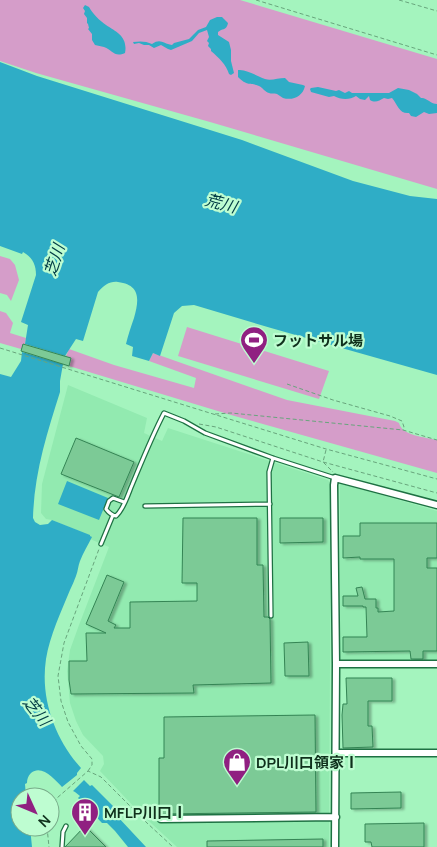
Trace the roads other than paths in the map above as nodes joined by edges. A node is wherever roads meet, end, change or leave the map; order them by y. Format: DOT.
graph roads {
  1 [pos="273,458"];
  2 [pos="335,476"];
  3 [pos="124,502"];
  4 [pos="270,504"];
  5 [pos="437,505"];
  6 [pos="145,506"];
  7 [pos="113,515"];
  8 [pos="101,544"];
  9 [pos="271,616"];
  10 [pos="336,664"];
  11 [pos="437,664"];
  12 [pos="336,753"];
  13 [pos="437,753"];
  14 [pos="336,817"];
  15 [pos="161,819"];
  16 [pos="66,826"];
  17 [pos="62,847"];
  18 [pos="336,847"];
  1 -- 2 [label="lane"];
  1 -- 3 [label="lane"];
  1 -- 4 [label="lane"];
  2 -- 5 [label="street"];
  2 -- 10 [label="street"];
  3 -- 7 [label="lane"];
  3 -- 7 [label="lane"];
  4 -- 6 [label="lane"];
  4 -- 9 [label="lane"];
  7 -- 8 [label="lane"];
  10 -- 11 [label="street"];
  10 -- 12 [label="street"];
  12 -- 13 [label="street"];
  12 -- 14 [label="street"];
  14 -- 15 [label="street"];
  14 -- 18 [label="street"];
  16 -- 17 [label="lane"];
}
